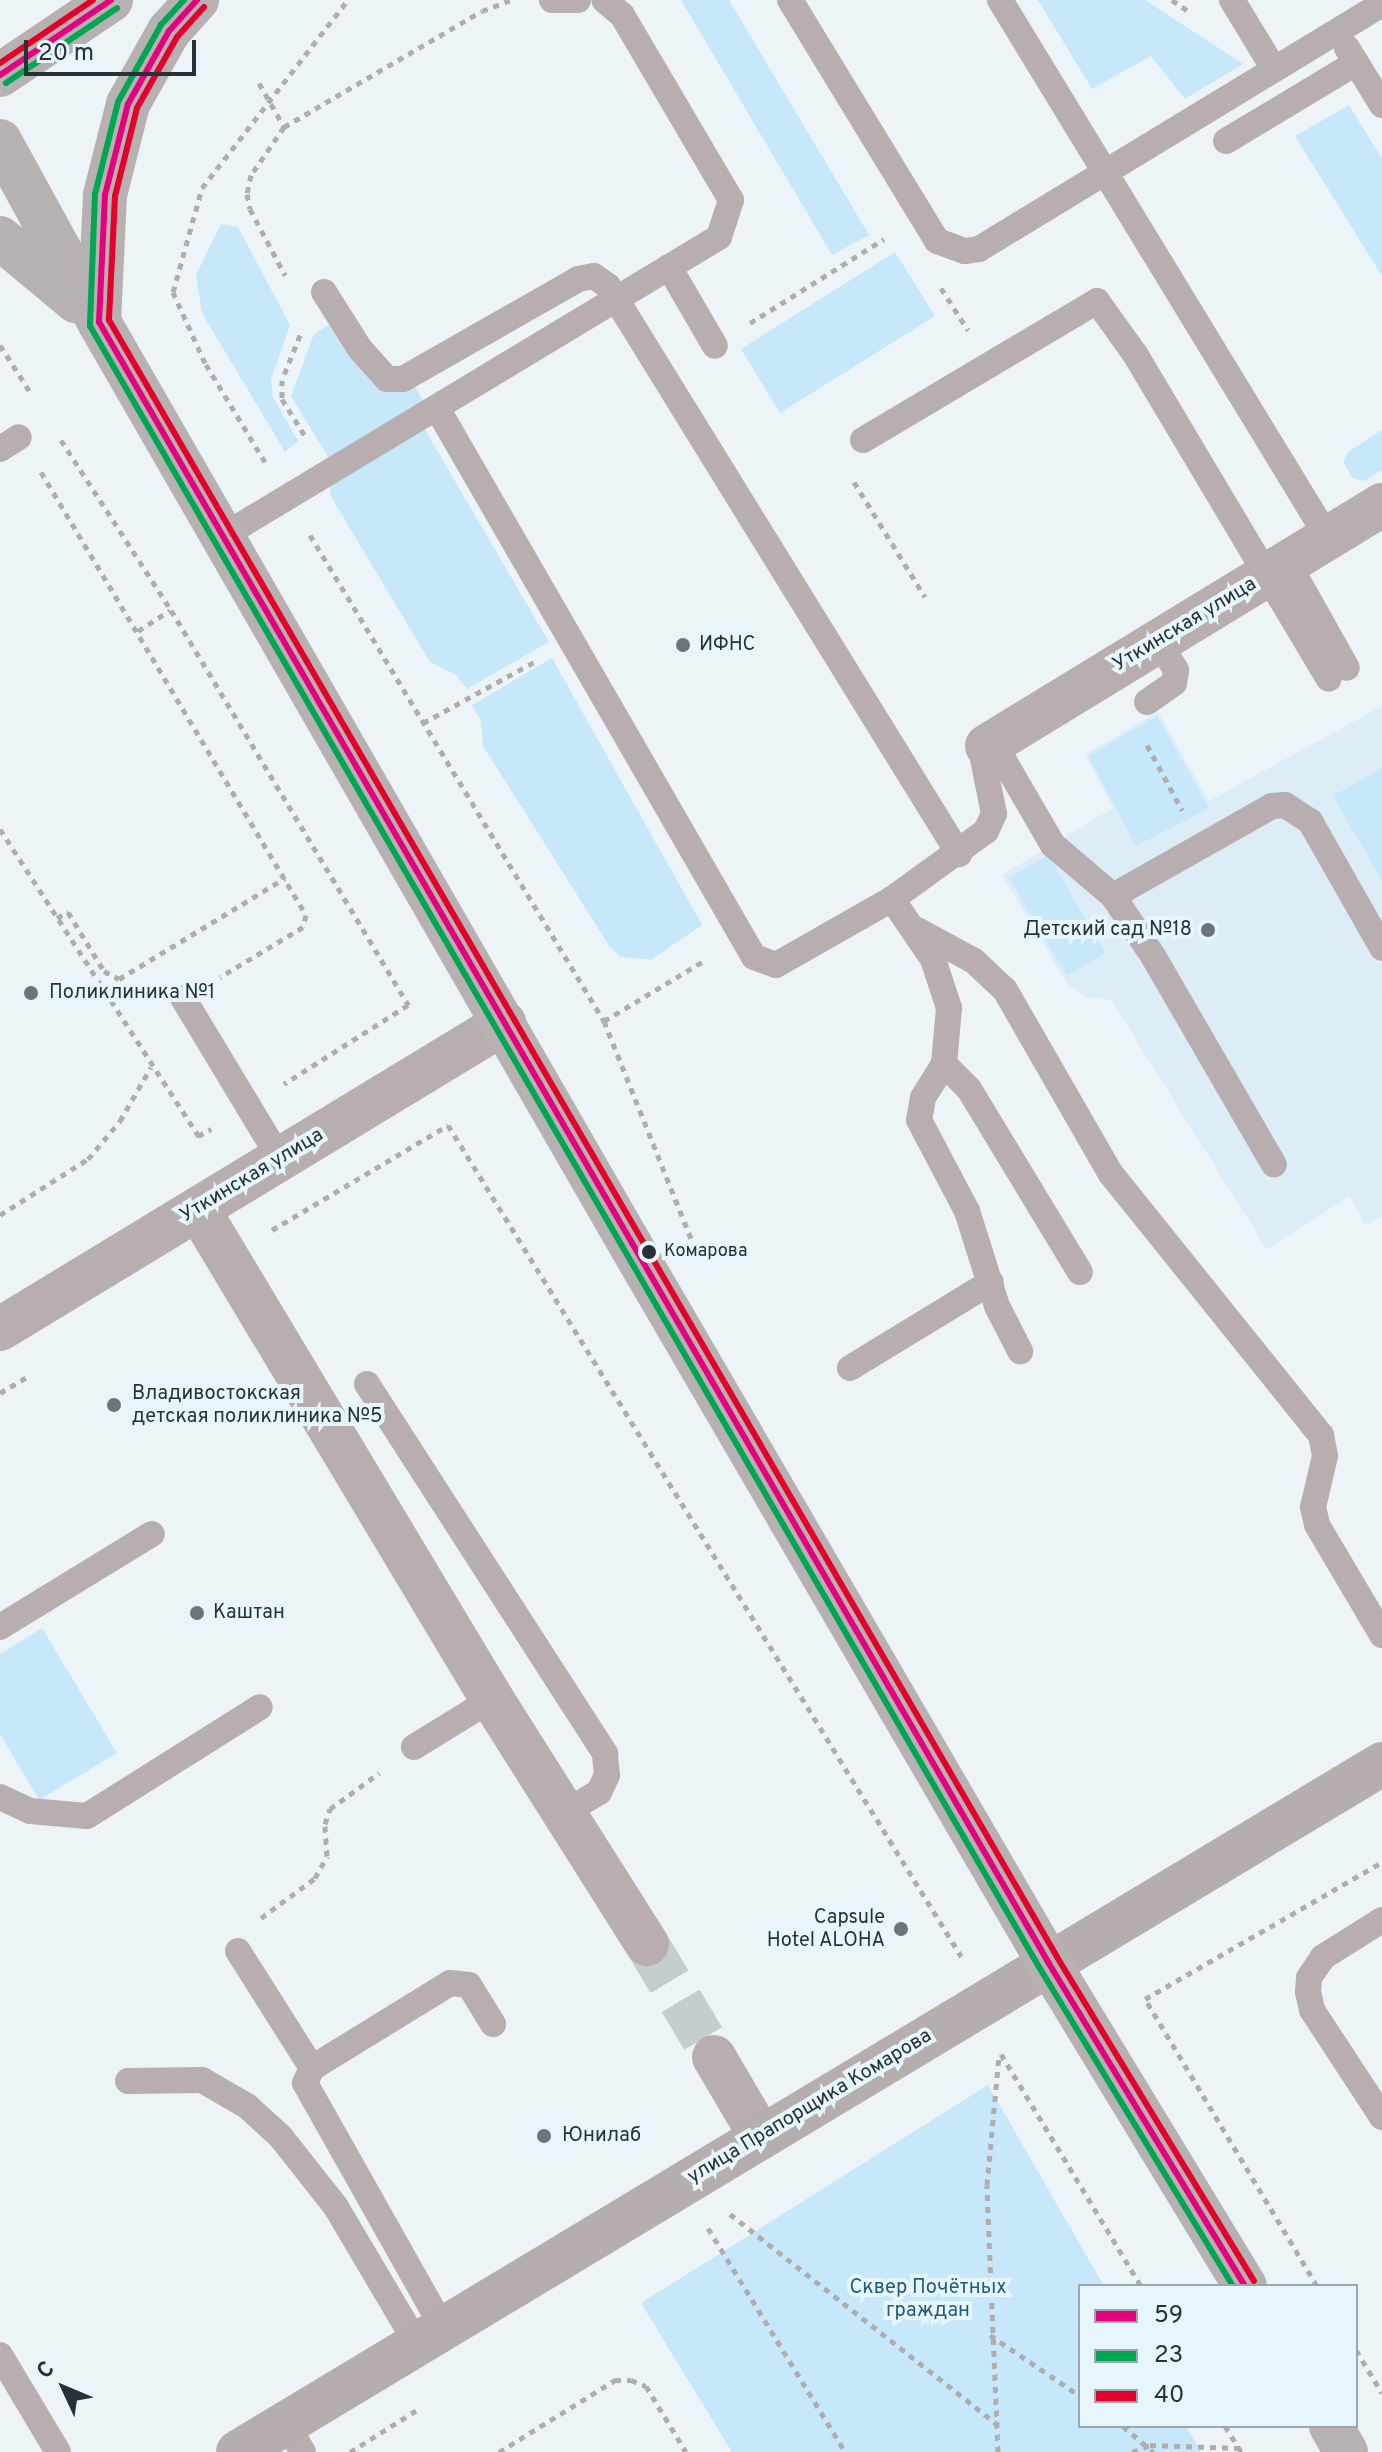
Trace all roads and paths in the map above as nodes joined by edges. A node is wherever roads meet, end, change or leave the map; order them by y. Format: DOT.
graph roads {
  1 [pos="111,0"];
  2 [pos="197,0"];
  3 [pos="348,0"];
  4 [pos="511,0"];
  5 [pos="552,0"];
  6 [pos="578,0"];
  7 [pos="604,0"];
  8 [pos="790,0"];
  9 [pos="1000,0"];
  10 [pos="1232,0"];
  11 [pos="1382,4"];
  12 [pos="1337,31"];
  13 [pos="1356,63"];
  14 [pos="1274,69"];
  15 [pos="0,75"];
  16 [pos="259,83"];
  17 [pos="270,102"];
  18 [pos="1382,105"];
  19 [pos="284,127"];
  20 [pos="0,141"];
  21 [pos="1226,141"];
  22 [pos="1105,173"];
  23 [pos="0,238"];
  24 [pos="669,267"];
  25 [pos="833,270"];
  26 [pos="292,287"];
  27 [pos="324,292"];
  28 [pos="618,298"];
  29 [pos="305,321"];
  30 [pos="99,322"];
  31 [pos="0,345"];
  32 [pos="715,346"];
  33 [pos="34,398"];
  34 [pos="437,408"];
  35 [pos="60,438"];
  36 [pos="863,440"];
  37 [pos="10,443"];
  38 [pos="328,474"];
  39 [pos="287,498"];
  40 [pos="1382,505"];
  41 [pos="223,536"];
  42 [pos="1328,538"];
  43 [pos="1279,568"];
  44 [pos="925,597"];
  45 [pos="171,610"];
  46 [pos="138,631"];
  47 [pos="574,640"];
  48 [pos="1158,641"];
  49 [pos="1338,674"];
  50 [pos="1147,702"];
  51 [pos="423,723"];
  52 [pos="990,744"];
  53 [pos="0,829"];
  54 [pos="1202,847"];
  55 [pos="959,854"];
  56 [pos="285,878"];
  57 [pos="1113,896"];
  58 [pos="892,899"];
  59 [pos="57,918"];
  60 [pos="917,930"];
  61 [pos="1382,948"];
  62 [pos="715,954"];
  63 [pos="183,998"];
  64 [pos="604,1021"];
  65 [pos="504,1023"];
  66 [pos="944,1064"];
  67 [pos="151,1066"];
  68 [pos="249,1107"];
  69 [pos="280,1159"];
  70 [pos="1274,1165"];
  71 [pos="215,1198"];
  72 [pos="0,1215"];
  73 [pos="696,1252"];
  74 [pos="228,1257"];
  75 [pos="1080,1272"];
  76 [pos="991,1282"];
  77 [pos="0,1329"];
  78 [pos="1020,1351"];
  79 [pos="850,1368"];
  80 [pos="367,1384"];
  81 [pos="152,1534"];
  82 [pos="0,1627"];
  83 [pos="1382,1635"];
  84 [pos="492,1699"];
  85 [pos="260,1707"];
  86 [pos="414,1747"];
  87 [pos="1382,1764"];
  88 [pos="0,1797"];
  89 [pos="566,1812"];
  90 [pos="1382,1862"];
  91 [pos="1382,1920"];
  92 [pos="647,1944"];
  93 [pos="238,1951"];
  94 [pos="1048,1962"];
  95 [pos="980,2005"];
  96 [pos="493,2024"];
  97 [pos="714,2057"];
  98 [pos="312,2068"];
  99 [pos="128,2081"];
  100 [pos="1382,2117"];
  101 [pos="761,2137"];
  102 [pos="729,2213"];
  103 [pos="708,2227"];
  104 [pos="1140,2284"];
  105 [pos="1244,2284"];
  106 [pos="1316,2284"];
  107 [pos="990,2335"];
  108 [pos="430,2336"];
  109 [pos="1358,2353"];
  110 [pos="0,2355"];
  111 [pos="1382,2393"];
  112 [pos="1078,2395"];
  113 [pos="996,2423"];
  114 [pos="1126,2428"];
  115 [pos="1226,2428"];
  116 [pos="1332,2428"];
  117 [pos="294,2438"];
  118 [pos="1150,2445"];
  119 [pos="1240,2450"];
  120 [pos="58,2452"];
  121 [pos="238,2452"];
  122 [pos="499,2452"];
  123 [pos="686,2452"];
  124 [pos="845,2452"];
  125 [pos="998,2452"];
  126 [pos="1132,2452"];
  127 [pos="1153,2452"];
  128 [pos="1232,2452"];
  129 [pos="1346,2452"];
  1 -- 15 [label="main road"];
  2 -- 30 [label="main road"];
  3 -- 17 [label="path"];
  4 -- 19 [label="path"];
  5 -- 6 [label="lane"];
  7 -- 24 [label="lane"];
  8 -- 22 [label="lane"];
  9 -- 22 [label="lane"];
  10 -- 14 [label="lane"];
  11 -- 12 [label="lane"];
  12 -- 13 [label="lane"];
  12 -- 14 [label="lane"];
  13 -- 18 [label="lane"];
  13 -- 21 [label="lane"];
  14 -- 22 [label="lane"];
  16 -- 17 [label="path"];
  17 -- 19 [label="path"];
  17 -- 39 [label="path"];
  19 -- 26 [label="path"];
  20 -- 30 [label="main road"];
  22 -- 42 [label="lane"];
  23 -- 30 [label="main road"];
  24 -- 28 [label="lane"];
  24 -- 32 [label="lane"];
  25 -- 32 [label="path"];
  27 -- 28 [label="lane"];
  28 -- 34 [label="lane"];
  28 -- 55 [label="lane"];
  29 -- 38 [label="path"];
  30 -- 41 [label="main road"];
  31 -- 33 [label="path"];
  34 -- 38 [label="lane"];
  34 -- 47 [label="lane"];
  35 -- 45 [label="path"];
  36 -- 43 [label="lane"];
  36 -- 44 [label="path"];
  37 -- 46 [label="path"];
  38 -- 39 [label="lane"];
  39 -- 41 [label="lane"];
  39 -- 51 [label="path"];
  40 -- 42 [label="street, Уткинская улица"];
  41 -- 65 [label="main road"];
  42 -- 43 [label="street, Уткинская улица"];
  43 -- 48 [label="street, Уткинская улица"];
  43 -- 49 [label="lane"];
  45 -- 46 [label="path"];
  45 -- 68 [label="path"];
  46 -- 56 [label="path"];
  47 -- 51 [label="path"];
  47 -- 58 [label="lane"];
  48 -- 50 [label="lane"];
  48 -- 52 [label="street, Уткинская улица"];
  50 -- 54 [label="path"];
  51 -- 64 [label="path"];
  52 -- 55 [label="lane"];
  52 -- 57 [label="lane"];
  53 -- 59 [label="path"];
  54 -- 57 [label="lane"];
  54 -- 61 [label="lane"];
  55 -- 58 [label="lane"];
  56 -- 59 [label="path"];
  56 -- 63 [label="path"];
  57 -- 70 [label="lane"];
  58 -- 60 [label="lane"];
  59 -- 67 [label="path"];
  60 -- 66 [label="lane"];
  60 -- 83 [label="lane"];
  62 -- 64 [label="path"];
  63 -- 68 [label="lane"];
  64 -- 73 [label="path"];
  65 -- 69 [label="street, Уткинская улица"];
  65 -- 94 [label="main road"];
  66 -- 75 [label="lane"];
  66 -- 76 [label="lane"];
  67 -- 71 [label="path"];
  67 -- 72 [label="path"];
  68 -- 69 [label="lane"];
  69 -- 71 [label="street, Уткинская улица"];
  71 -- 74 [label="street"];
  71 -- 77 [label="street, Уткинская улица"];
  74 -- 84 [label="street"];
  74 -- 95 [label="path"];
  76 -- 78 [label="lane"];
  76 -- 79 [label="lane"];
  80 -- 89 [label="lane"];
  81 -- 82 [label="lane"];
  84 -- 86 [label="lane"];
  84 -- 89 [label="street"];
  85 -- 88 [label="lane"];
  86 -- 93 [label="path"];
  87 -- 94 [label="main road, улица Прапорщика Комарова"];
  89 -- 92 [label="street"];
  90 -- 106 [label="path"];
  91 -- 100 [label="lane"];
  93 -- 98 [label="lane"];
  94 -- 95 [label="main road, улица Прапорщика Комарова"];
  94 -- 105 [label="main road"];
  95 -- 101 [label="main road, улица Прапорщика Комарова"];
  96 -- 98 [label="lane"];
  97 -- 101 [label="street"];
  98 -- 108 [label="lane"];
  99 -- 108 [label="lane"];
  101 -- 108 [label="main road, улица Прапорщика Комарова"];
  102 -- 113 [label="path"];
  103 -- 124 [label="path"];
  104 -- 107 [label="path"];
  107 -- 112 [label="path"];
  107 -- 113 [label="path"];
  108 -- 117 [label="main road, улица Прапорщика Комарова"];
  109 -- 111 [label="path"];
  110 -- 120 [label="lane"];
  113 -- 125 [label="path"];
  114 -- 118 [label="path"];
  115 -- 119 [label="path"];
  116 -- 129 [label="main road"];
  117 -- 121 [label="main road, улица Прапорщика Комарова"];
  118 -- 119 [label="path"];
  118 -- 126 [label="path"];
  118 -- 127 [label="path"];
  119 -- 128 [label="path"];
  122 -- 123 [label="path"];
}
